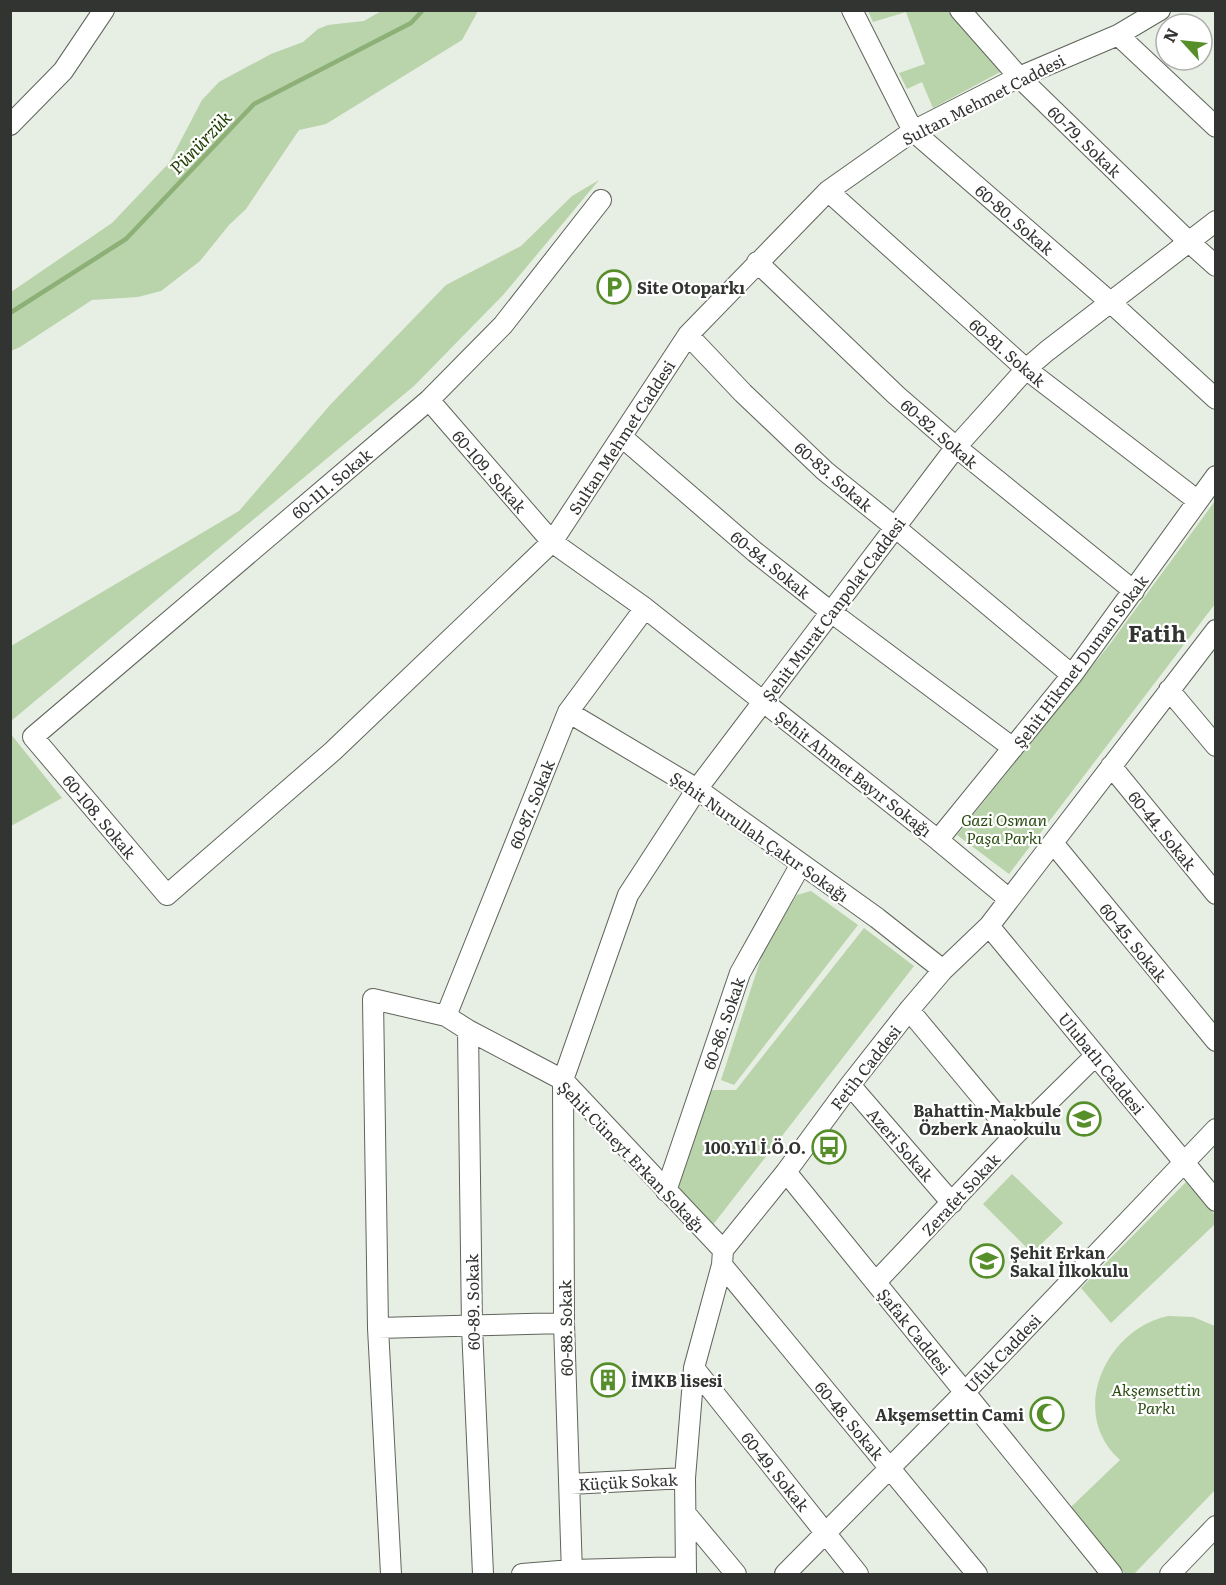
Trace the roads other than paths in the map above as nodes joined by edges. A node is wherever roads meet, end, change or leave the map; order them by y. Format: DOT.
graph roads {
  1 [pos="104,10"];
  2 [pos="852,10"];
  3 [pos="960,10"];
  4 [pos="1160,10"];
  5 [pos="1139,17"];
  6 [pos="1119,35"];
  7 [pos="1019,77"];
  8 [pos="10,125"];
  9 [pos="1215,127"];
  10 [pos="913,130"];
  11 [pos="828,191"];
  12 [pos="601,200"];
  13 [pos="1215,221"];
  14 [pos="1188,242"];
  15 [pos="757,262"];
  16 [pos="1215,266"];
  17 [pos="1109,302"];
  18 [pos="688,335"];
  19 [pos="1026,369"];
  20 [pos="1215,399"];
  21 [pos="429,400"];
  22 [pos="622,437"];
  23 [pos="956,447"];
  24 [pos="1215,476"];
  25 [pos="1198,501"];
  26 [pos="896,528"];
  27 [pos="552,542"];
  28 [pos="1134,591"];
  29 [pos="645,608"];
  30 [pos="831,612"];
  31 [pos="1215,630"];
  32 [pos="1072,675"];
  33 [pos="1169,690"];
  34 [pos="763,701"];
  35 [pos="568,712"];
  36 [pos="33,737"];
  37 [pos="1215,746"];
  38 [pos="1013,748"];
  39 [pos="1111,766"];
  40 [pos="697,789"];
  41 [pos="938,840"];
  42 [pos="1053,843"];
  43 [pos="801,864"];
  44 [pos="1215,894"];
  45 [pos="166,895"];
  46 [pos="1009,899"];
  47 [pos="989,926"];
  48 [pos="944,970"];
  49 [pos="909,1010"];
  50 [pos="446,1016"];
  51 [pos="468,1030"];
  52 [pos="1215,1041"];
  53 [pos="1095,1056"];
  54 [pos="562,1080"];
  55 [pos="850,1085"];
  56 [pos="1215,1129"];
  57 [pos="1014,1136"];
  58 [pos="1184,1163"];
  59 [pos="786,1172"];
  60 [pos="666,1191"];
  61 [pos="1215,1201"];
  62 [pos="951,1203"];
  63 [pos="722,1258"];
  64 [pos="876,1282"];
  65 [pos="564,1323"];
  66 [pos="472,1327"];
  67 [pos="378,1328"];
  68 [pos="694,1368"];
  69 [pos="964,1393"];
  70 [pos="890,1468"];
  71 [pos="685,1478"];
  72 [pos="570,1484"];
  73 [pos="686,1514"];
  74 [pos="1215,1526"];
  75 [pos="825,1533"];
  76 [pos="686,1571"];
  77 [pos="572,1573"];
  78 [pos="391,1575"];
  79 [pos="483,1575"];
  80 [pos="522,1575"];
  81 [pos="736,1575"];
  82 [pos="785,1575"];
  83 [pos="858,1575"];
  84 [pos="977,1575"];
  85 [pos="1112,1575"];
  86 [pos="1170,1575"];
  1 -- 8 [label="street"];
  2 -- 10 [label="street, 60-80. Sokak"];
  3 -- 7 [label="street, 60-79. Sokak"];
  4 -- 5 [label="street, Sultan Mehmet Caddesi"];
  5 -- 6 [label="street, Sultan Mehmet Caddesi"];
  6 -- 7 [label="street, Sultan Mehmet Caddesi"];
  6 -- 9 [label="street"];
  7 -- 10 [label="street, Sultan Mehmet Caddesi"];
  7 -- 14 [label="street, 60-79. Sokak"];
  10 -- 11 [label="street, Sultan Mehmet Caddesi"];
  10 -- 17 [label="street, 60-80. Sokak"];
  11 -- 15 [label="street, Sultan Mehmet Caddesi"];
  11 -- 19 [label="street, 60-81. Sokak"];
  12 -- 21 [label="street, 60-111. Sokak"];
  13 -- 14 [label="street, Şehit Murat Canpolat Caddesi"];
  14 -- 16 [label="street, 60-79. Sokak"];
  14 -- 17 [label="street, Şehit Murat Canpolat Caddesi"];
  15 -- 18 [label="street, Sultan Mehmet Caddesi"];
  15 -- 23 [label="street, 60-82. Sokak"];
  17 -- 19 [label="street, Şehit Murat Canpolat Caddesi"];
  17 -- 20 [label="street, 60-80. Sokak"];
  18 -- 22 [label="street, Sultan Mehmet Caddesi"];
  18 -- 26 [label="street, 60-83. Sokak"];
  19 -- 23 [label="street, Şehit Murat Canpolat Caddesi"];
  19 -- 25 [label="street, 60-81. Sokak"];
  21 -- 27 [label="street, 60-109. Sokak"];
  21 -- 36 [label="street, 60-111. Sokak"];
  22 -- 27 [label="street, Sultan Mehmet Caddesi"];
  22 -- 30 [label="street, 60-84. Sokak"];
  23 -- 26 [label="street, Şehit Murat Canpolat Caddesi"];
  23 -- 28 [label="street, 60-82. Sokak"];
  24 -- 25 [label="street, Şehit Hikmet Duman Sokak"];
  25 -- 28 [label="street, Şehit Hikmet Duman Sokak"];
  26 -- 30 [label="street, Şehit Murat Canpolat Caddesi"];
  26 -- 32 [label="street, 60-83. Sokak"];
  27 -- 29 [label="street, Şehit Ahmet Bayır Sokağı"];
  27 -- 45 [label="street, Sultan Mehmet Caddesi"];
  28 -- 32 [label="street, Şehit Hikmet Duman Sokak"];
  29 -- 34 [label="street, Şehit Ahmet Bayır Sokağı"];
  29 -- 35 [label="street, 60-87. Sokak"];
  30 -- 34 [label="street, Şehit Murat Canpolat Caddesi"];
  30 -- 38 [label="street, 60-84. Sokak"];
  31 -- 33 [label="street, Fetih Caddesi"];
  32 -- 38 [label="street, Şehit Hikmet Duman Sokak"];
  33 -- 37 [label="street"];
  33 -- 39 [label="street, Fetih Caddesi"];
  34 -- 40 [label="street, Şehit Murat Canpolat Caddesi"];
  34 -- 41 [label="street, Şehit Ahmet Bayır Sokağı"];
  35 -- 40 [label="street, Şehit Nurullah Çakır Sokağı"];
  35 -- 50 [label="street, 60-87. Sokak"];
  36 -- 45 [label="street, 60-108. Sokak"];
  38 -- 41 [label="street, Şehit Hikmet Duman Sokak"];
  39 -- 42 [label="street, Fetih Caddesi"];
  39 -- 44 [label="street, 60-44. Sokak"];
  40 -- 43 [label="street, Şehit Nurullah Çakır Sokağı"];
  40 -- 54 [label="street, Şehit Murat Canpolat Caddesi"];
  41 -- 46 [label="street, Şehit Ahmet Bayır Sokağı"];
  42 -- 46 [label="street, Fetih Caddesi"];
  42 -- 52 [label="street, 60-45. Sokak"];
  43 -- 48 [label="street, Şehit Nurullah Çakır Sokağı"];
  43 -- 60 [label="street, 60-86. Sokak"];
  46 -- 47 [label="street, Fetih Caddesi"];
  47 -- 48 [label="street, Fetih Caddesi"];
  47 -- 53 [label="street, Ulubatlı Caddesi"];
  48 -- 49 [label="street, Fetih Caddesi"];
  49 -- 55 [label="street, Fetih Caddesi"];
  49 -- 57 [label="street"];
  50 -- 51 [label="street, Şehit Cüneyt Erkan Sokağı"];
  50 -- 67 [label="street, Şehit Cüneyt Erkan Sokağı"];
  51 -- 54 [label="street, Şehit Cüneyt Erkan Sokağı"];
  51 -- 66 [label="street, 60-89. Sokak"];
  53 -- 57 [label="street, Zerafet Sokak"];
  53 -- 58 [label="street, Ulubatlı Caddesi"];
  54 -- 60 [label="street, Şehit Cüneyt Erkan Sokağı"];
  54 -- 65 [label="street, 60-88. Sokak"];
  55 -- 59 [label="street, Fetih Caddesi"];
  55 -- 62 [label="street, Azeri Sokak"];
  56 -- 58 [label="street, Ufuk Caddesi"];
  57 -- 62 [label="street, Zerafet Sokak"];
  58 -- 61 [label="street, Ulubatlı Caddesi"];
  58 -- 69 [label="street, Ufuk Caddesi"];
  59 -- 63 [label="street, Fetih Caddesi"];
  59 -- 64 [label="street, Şafak Caddesi"];
  60 -- 63 [label="street, Şehit Cüneyt Erkan Sokağı"];
  62 -- 64 [label="street, Zerafet Sokak"];
  63 -- 68 [label="street, Fetih Caddesi"];
  63 -- 70 [label="street, 60-48. Sokak"];
  64 -- 69 [label="street, Şafak Caddesi"];
  65 -- 66 [label="street"];
  65 -- 72 [label="street, 60-88. Sokak"];
  66 -- 67 [label="street"];
  66 -- 79 [label="street, 60-89. Sokak"];
  67 -- 78 [label="street"];
  68 -- 71 [label="street, Fetih Caddesi"];
  68 -- 75 [label="street, 60-49. Sokak"];
  69 -- 70 [label="street, Ufuk Caddesi"];
  69 -- 85 [label="street, Şafak Caddesi"];
  70 -- 75 [label="street, Ufuk Caddesi"];
  70 -- 84 [label="street, 60-48. Sokak"];
  71 -- 72 [label="street, Küçük Sokak"];
  71 -- 73 [label="street, Fetih Caddesi"];
  72 -- 77 [label="street, 60-88. Sokak"];
  73 -- 76 [label="street, Fetih Caddesi"];
  73 -- 81 [label="street"];
  74 -- 86 [label="street"];
  75 -- 82 [label="street, Ufuk Caddesi"];
  75 -- 83 [label="street, 60-49. Sokak"];
  76 -- 77 [label="street"];
  77 -- 80 [label="street"];
}
